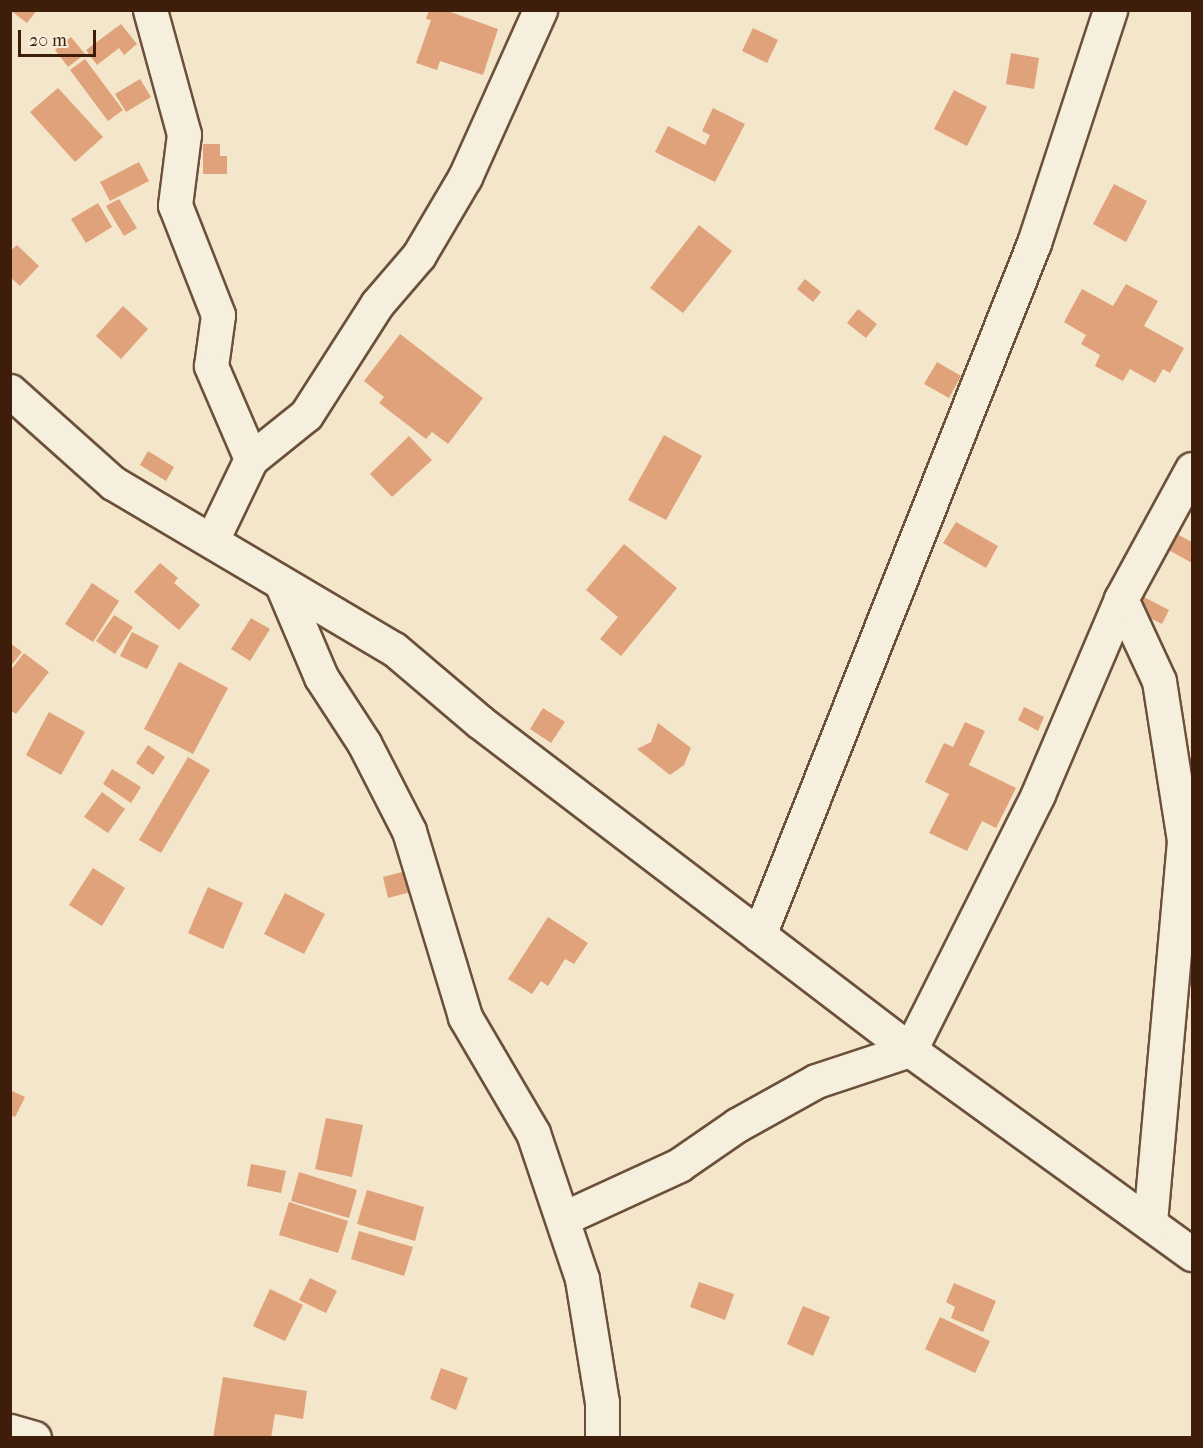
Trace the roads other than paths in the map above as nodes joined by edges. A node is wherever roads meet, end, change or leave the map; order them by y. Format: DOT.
graph roads {
  1 [pos="150,10"];
  2 [pos="540,10"];
  3 [pos="1110,10"];
  4 [pos="10,391"];
  5 [pos="251,459"];
  6 [pos="1192,469"];
  7 [pos="212,540"];
  8 [pos="282,585"];
  9 [pos="1121,599"];
  10 [pos="759,935"];
  11 [pos="910,1050"];
  12 [pos="564,1218"];
  13 [pos="1150,1221"];
  14 [pos="1192,1254"];
  15 [pos="10,1431"];
  16 [pos="34,1437"];
  17 [pos="602,1437"];
  1 -- 5 [label="street"];
  2 -- 5 [label="street"];
  3 -- 10 [label="street"];
  4 -- 7 [label="street"];
  5 -- 7 [label="street"];
  6 -- 9 [label="street"];
  7 -- 8 [label="street"];
  8 -- 10 [label="street"];
  8 -- 12 [label="street"];
  9 -- 11 [label="street"];
  9 -- 13 [label="street"];
  10 -- 11 [label="street"];
  11 -- 12 [label="street"];
  11 -- 13 [label="street"];
  12 -- 17 [label="street"];
  13 -- 14 [label="street"];
  15 -- 16 [label="street"];
}
